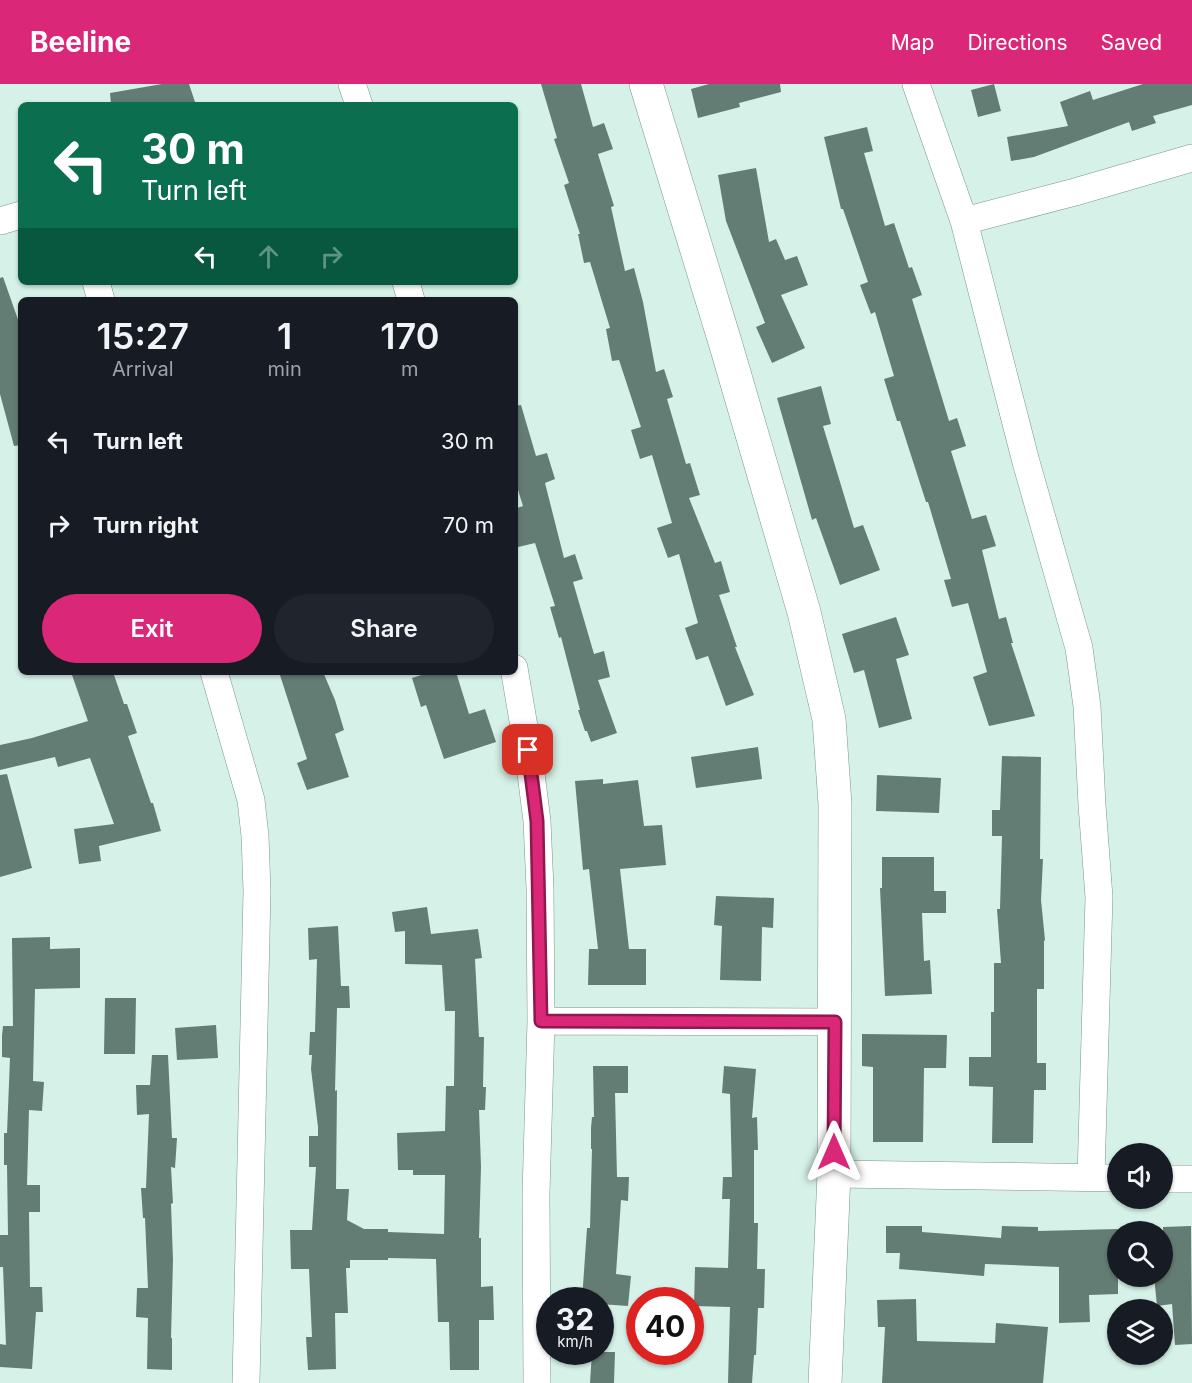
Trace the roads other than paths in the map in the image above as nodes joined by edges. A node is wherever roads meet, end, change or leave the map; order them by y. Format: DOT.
graph roads {
  1 [pos="352,84"];
  2 [pos="646,84"];
  3 [pos="916,84"];
  4 [pos="358,102"];
  5 [pos="1192,158"];
  6 [pos="18,216"];
  7 [pos="0,221"];
  8 [pos="964,221"];
  9 [pos="215,675"];
  10 [pos="515,675"];
  11 [pos="541,1021"];
  12 [pos="835,1022"];
  13 [pos="834,1174"];
  14 [pos="1104,1177"];
  15 [pos="1173,1179"];
  16 [pos="1192,1179"];
  17 [pos="246,1383"];
  18 [pos="537,1383"];
  19 [pos="825,1383"];
  1 -- 4 [label="street"];
  2 -- 12 [label="street"];
  3 -- 8 [label="street"];
  5 -- 8 [label="street"];
  6 -- 7 [label="street"];
  8 -- 14 [label="street"];
  9 -- 17 [label="street"];
  10 -- 11 [label="street"];
  11 -- 12 [label="street"];
  11 -- 18 [label="street"];
  12 -- 13 [label="street"];
  13 -- 14 [label="street"];
  13 -- 19 [label="street"];
  15 -- 16 [label="street"];
}
